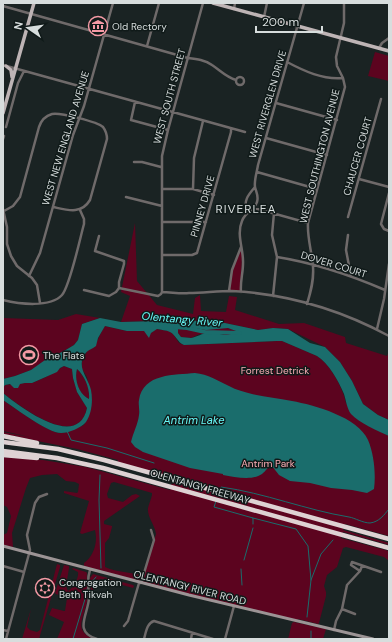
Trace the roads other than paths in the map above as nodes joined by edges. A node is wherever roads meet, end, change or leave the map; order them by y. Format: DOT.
graph roads {
  1 [pos="34,3"];
  2 [pos="113,3"];
  3 [pos="159,3"];
  4 [pos="204,3"];
  5 [pos="213,3"];
  6 [pos="236,3"];
  7 [pos="268,3"];
  8 [pos="304,3"];
  9 [pos="344,3"];
  10 [pos="3,6"];
  11 [pos="234,9"];
  12 [pos="31,14"];
  13 [pos="264,17"];
  14 [pos="297,26"];
  15 [pos="104,34"];
  16 [pos="341,38"];
  17 [pos="389,38"];
  18 [pos="147,46"];
  19 [pos="379,48"];
  20 [pos="389,51"];
  21 [pos="188,58"];
  22 [pos="287,62"];
  23 [pos="5,66"];
  24 [pos="16,69"];
  25 [pos="24,71"];
  26 [pos="343,78"];
  27 [pos="12,80"];
  28 [pos="236,80"];
  29 [pos="89,89"];
  30 [pos="381,99"];
  31 [pos="135,102"];
  32 [pos="276,103"];
  33 [pos="173,112"];
  34 [pos="3,113"];
  35 [pos="79,119"];
  36 [pos="337,120"];
  37 [pos="203,121"];
  38 [pos="6,127"];
  39 [pos="231,129"];
  40 [pos="168,130"];
  41 [pos="245,132"];
  42 [pos="266,138"];
  43 [pos="327,155"];
  44 [pos="134,162"];
  45 [pos="162,167"];
  46 [pos="257,172"];
  47 [pos="359,179"];
  48 [pos="255,187"];
  49 [pos="162,188"];
  50 [pos="389,188"];
  51 [pos="194,189"];
  52 [pos="317,189"];
  53 [pos="389,193"];
  54 [pos="214,195"];
  55 [pos="126,198"];
  56 [pos="162,206"];
  57 [pos="53,207"];
  58 [pos="254,208"];
  59 [pos="4,210"];
  60 [pos="80,210"];
  61 [pos="247,212"];
  62 [pos="274,213"];
  63 [pos="348,217"];
  64 [pos="162,222"];
  65 [pos="206,222"];
  66 [pos="308,223"];
  67 [pos="389,231"];
  68 [pos="348,235"];
  69 [pos="99,236"];
  70 [pos="241,246"];
  71 [pos="162,255"];
  72 [pos="277,257"];
  73 [pos="313,264"];
  74 [pos="389,264"];
  75 [pos="29,276"];
  76 [pos="351,276"];
  77 [pos="119,288"];
  78 [pos="84,290"];
  79 [pos="385,290"];
  80 [pos="229,291"];
  81 [pos="162,292"];
  82 [pos="241,292"];
  83 [pos="273,296"];
  84 [pos="3,300"];
  85 [pos="40,303"];
  86 [pos="307,304"];
  87 [pos="377,329"];
  88 [pos="389,336"];
  89 [pos="3,436"];
  90 [pos="3,442"];
  91 [pos="58,449"];
  92 [pos="3,451"];
  93 [pos="3,455"];
  94 [pos="57,458"];
  95 [pos="47,494"];
  96 [pos="151,530"];
  97 [pos="389,539"];
  98 [pos="3,546"];
  99 [pos="389,548"];
  100 [pos="29,553"];
  101 [pos="3,566"];
  102 [pos="362,566"];
  103 [pos="90,570"];
  104 [pos="360,571"];
  105 [pos="24,572"];
  106 [pos="380,572"];
  107 [pos="140,583"];
  108 [pos="234,606"];
  109 [pos="342,609"];
  110 [pos="355,614"];
  111 [pos="124,626"];
  112 [pos="3,630"];
  113 [pos="334,630"];
  114 [pos="8,631"];
  115 [pos="192,633"];
  116 [pos="6,639"];
  117 [pos="97,639"];
  118 [pos="144,639"];
  119 [pos="191,639"];
  120 [pos="213,639"];
  121 [pos="225,639"];
  122 [pos="373,639"];
  1 -- 12 [label="main road"];
  2 -- 15 [label="street, WEST NEW ENGLAND AVENUE"];
  3 -- 18 [label="street"];
  4 -- 21 [label="street, WEST SOUTH STREET"];
  5 -- 11 [label="main road"];
  6 -- 11 [label="street"];
  7 -- 13 [label="street"];
  8 -- 14 [label="street, WEST RIVERGLEN DRIVE"];
  9 -- 16 [label="street, WEST SOUTHINGTON AVENUE"];
  10 -- 12 [label="street"];
  11 -- 13 [label="main road"];
  12 -- 15 [label="street"];
  12 -- 24 [label="main road"];
  13 -- 14 [label="main road"];
  14 -- 16 [label="main road"];
  14 -- 22 [label="street, WEST RIVERGLEN DRIVE"];
  15 -- 18 [label="street"];
  15 -- 29 [label="street, WEST NEW ENGLAND AVENUE"];
  16 -- 19 [label="main road"];
  16 -- 26 [label="street, WEST SOUTHINGTON AVENUE"];
  17 -- 19 [label="street"];
  18 -- 21 [label="street"];
  19 -- 20 [label="main road"];
  21 -- 28 [label="street"];
  21 -- 33 [label="street, WEST SOUTH STREET"];
  22 -- 26 [label="street"];
  22 -- 32 [label="street, WEST RIVERGLEN DRIVE"];
  23 -- 24 [label="street"];
  23 -- 27 [label="main road"];
  24 -- 25 [label="street"];
  24 -- 27 [label="main road"];
  25 -- 29 [label="street"];
  25 -- 38 [label="street"];
  26 -- 36 [label="street, WEST SOUTHINGTON AVENUE"];
  27 -- 34 [label="main road"];
  29 -- 31 [label="street"];
  29 -- 35 [label="street, WEST NEW ENGLAND AVENUE"];
  30 -- 47 [label="street, CHAUCER COURT"];
  31 -- 33 [label="street"];
  31 -- 40 [label="street"];
  32 -- 36 [label="street"];
  32 -- 42 [label="street, WEST RIVERGLEN DRIVE"];
  33 -- 37 [label="street"];
  33 -- 40 [label="street, WEST SOUTH STREET"];
  35 -- 57 [label="street, WEST NEW ENGLAND AVENUE"];
  35 -- 59 [label="street"];
  35 -- 60 [label="street"];
  36 -- 43 [label="street, WEST SOUTHINGTON AVENUE"];
  37 -- 39 [label="street"];
  37 -- 51 [label="street"];
  39 -- 41 [label="street"];
  39 -- 54 [label="street, PINNEY DRIVE"];
  40 -- 45 [label="street, WEST SOUTH STREET"];
  42 -- 43 [label="street"];
  42 -- 46 [label="street, WEST RIVERGLEN DRIVE"];
  43 -- 52 [label="street, WEST SOUTHINGTON AVENUE"];
  44 -- 45 [label="street"];
  45 -- 49 [label="street, WEST SOUTH STREET"];
  46 -- 48 [label="street, WEST RIVERGLEN DRIVE"];
  46 -- 52 [label="street"];
  47 -- 50 [label="street"];
  47 -- 63 [label="street, CHAUCER COURT"];
  48 -- 58 [label="street, WEST RIVERGLEN DRIVE"];
  48 -- 61 [label="street, WEST RIVERGLEN DRIVE"];
  49 -- 51 [label="street"];
  49 -- 56 [label="street, WEST SOUTH STREET"];
  51 -- 54 [label="street"];
  52 -- 66 [label="street, WEST SOUTHINGTON AVENUE"];
  53 -- 67 [label="street"];
  54 -- 65 [label="street, PINNEY DRIVE"];
  55 -- 56 [label="street"];
  56 -- 64 [label="street, WEST SOUTH STREET"];
  57 -- 60 [label="street"];
  57 -- 75 [label="street, WEST NEW ENGLAND AVENUE"];
  58 -- 61 [label="street"];
  58 -- 62 [label="street"];
  59 -- 75 [label="street"];
  60 -- 85 [label="street"];
  61 -- 70 [label="street, WEST RIVERGLEN DRIVE"];
  62 -- 66 [label="street"];
  62 -- 72 [label="street"];
  64 -- 65 [label="street"];
  64 -- 71 [label="street, WEST SOUTH STREET"];
  65 -- 71 [label="street, PINNEY DRIVE"];
  66 -- 73 [label="street, WEST SOUTHINGTON AVENUE"];
  68 -- 76 [label="street"];
  69 -- 77 [label="street"];
  70 -- 80 [label="street, WEST RIVERGLEN DRIVE"];
  70 -- 82 [label="street, WEST RIVERGLEN DRIVE"];
  71 -- 81 [label="street, WEST SOUTH STREET"];
  72 -- 73 [label="street, DOVER COURT"];
  72 -- 83 [label="street"];
  73 -- 76 [label="street, DOVER COURT"];
  73 -- 86 [label="street, WEST SOUTHINGTON AVENUE"];
  74 -- 79 [label="street"];
  75 -- 85 [label="street"];
  76 -- 79 [label="street, DOVER COURT"];
  77 -- 78 [label="street"];
  77 -- 81 [label="street"];
  79 -- 87 [label="street"];
  80 -- 81 [label="street"];
  80 -- 82 [label="street"];
  82 -- 83 [label="street"];
  83 -- 86 [label="street"];
  84 -- 85 [label="street"];
  86 -- 87 [label="street"];
  87 -- 88 [label="street"];
  89 -- 91 [label="highway"];
  90 -- 91 [label="highway, OLENTANGY FREEWAY"];
  91 -- 97 [label="highway, OLENTANGY FREEWAY"];
  92 -- 94 [label="highway, OLENTANGY FREEWAY"];
  93 -- 94 [label="highway"];
  94 -- 99 [label="highway, OLENTANGY FREEWAY"];
  95 -- 100 [label="street"];
  96 -- 107 [label="street"];
  98 -- 100 [label="main road, OLENTANGY RIVER ROAD"];
  100 -- 103 [label="main road, OLENTANGY RIVER ROAD"];
  100 -- 105 [label="street"];
  101 -- 105 [label="street"];
  102 -- 104 [label="street"];
  102 -- 104 [label="street"];
  102 -- 106 [label="street"];
  103 -- 107 [label="main road, OLENTANGY RIVER ROAD"];
  103 -- 117 [label="street"];
  104 -- 109 [label="street"];
  105 -- 114 [label="street"];
  107 -- 108 [label="main road, OLENTANGY RIVER ROAD"];
  107 -- 111 [label="street"];
  108 -- 113 [label="main road, OLENTANGY RIVER ROAD"];
  108 -- 121 [label="street"];
  109 -- 110 [label="street"];
  109 -- 113 [label="street"];
  112 -- 114 [label="street"];
  113 -- 122 [label="main road, OLENTANGY RIVER ROAD"];
  114 -- 116 [label="street"];
  115 -- 118 [label="street"];
  115 -- 119 [label="street"];
  115 -- 120 [label="street"];
}
